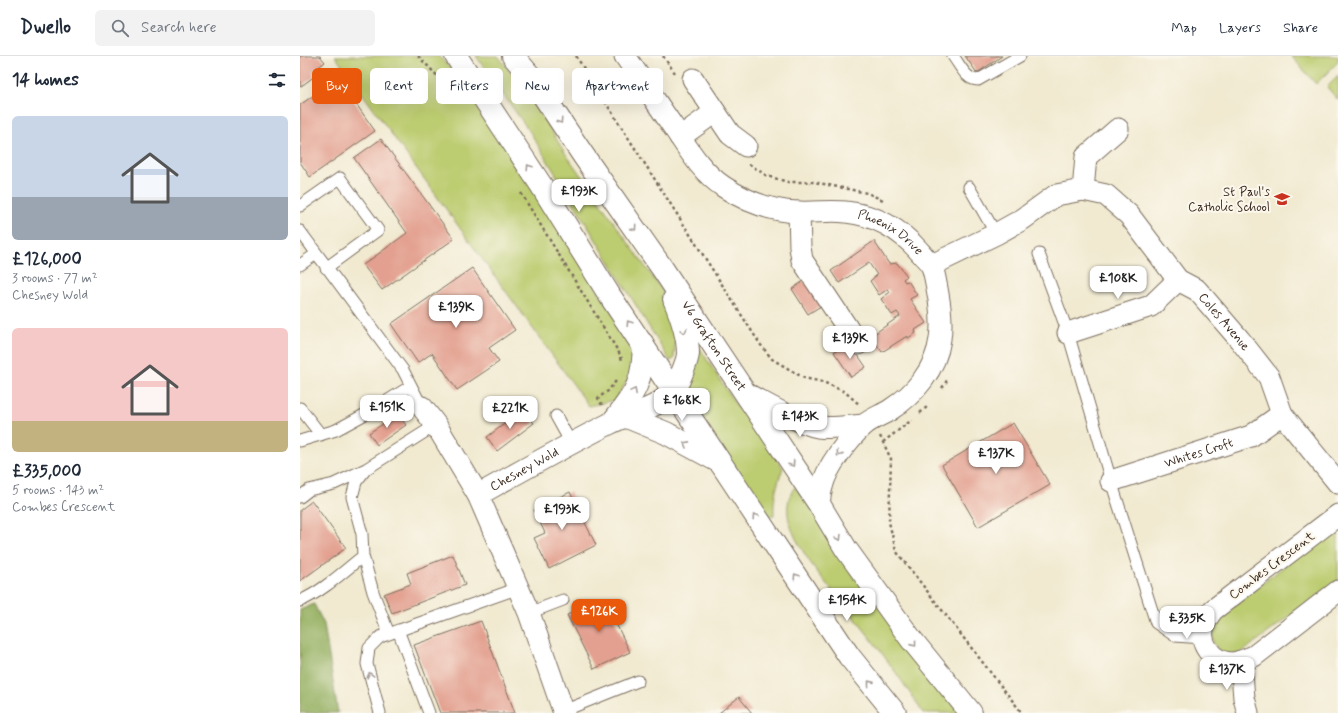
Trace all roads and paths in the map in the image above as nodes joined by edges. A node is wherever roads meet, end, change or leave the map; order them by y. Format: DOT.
graph roads {
  1 [pos="418,56"];
  2 [pos="456,56"];
  3 [pos="513,56"];
  4 [pos="576,56"];
  5 [pos="626,56"];
  6 [pos="663,56"];
  7 [pos="953,56"];
  8 [pos="1020,56"];
  9 [pos="436,74"];
  10 [pos="685,77"];
  11 [pos="715,112"];
  12 [pos="1118,129"];
  13 [pos="680,137"];
  14 [pos="747,154"];
  15 [pos="517,187"];
  16 [pos="969,187"];
  17 [pos="1083,190"];
  18 [pos="884,200"];
  19 [pos="300,206"];
  20 [pos="799,212"];
  21 [pos="300,231"];
  22 [pos="996,234"];
  23 [pos="316,254"];
  24 [pos="1039,254"];
  25 [pos="300,265"];
  26 [pos="932,265"];
  27 [pos="326,268"];
  28 [pos="662,268"];
  29 [pos="1178,280"];
  30 [pos="1068,334"];
  31 [pos="643,343"];
  32 [pos="858,344"];
  33 [pos="622,368"];
  34 [pos="949,376"];
  35 [pos="619,377"];
  36 [pos="411,386"];
  37 [pos="674,391"];
  38 [pos="747,394"];
  39 [pos="938,394"];
  40 [pos="598,398"];
  41 [pos="929,404"];
  42 [pos="422,407"];
  43 [pos="300,408"];
  44 [pos="1282,414"];
  45 [pos="556,416"];
  46 [pos="619,420"];
  47 [pos="868,423"];
  48 [pos="436,425"];
  49 [pos="321,435"];
  50 [pos="300,441"];
  51 [pos="883,442"];
  52 [pos="571,444"];
  53 [pos="720,463"];
  54 [pos="366,469"];
  55 [pos="1111,481"];
  56 [pos="1338,483"];
  57 [pos="478,495"];
  58 [pos="300,496"];
  59 [pos="819,504"];
  60 [pos="1338,515"];
  61 [pos="362,556"];
  62 [pos="519,588"];
  63 [pos="1338,591"];
  64 [pos="563,600"];
  65 [pos="300,601"];
  66 [pos="530,613"];
  67 [pos="394,632"];
  68 [pos="1203,638"];
  69 [pos="1241,661"];
  70 [pos="638,681"];
  71 [pos="563,712"];
  72 [pos="380,713"];
  73 [pos="429,713"];
  74 [pos="895,713"];
  75 [pos="972,713"];
  76 [pos="1022,713"];
  77 [pos="1248,713"];
  1 -- 9 [label="path"];
  31 -- 2 [label="street, one-way"];
  3 -- 28 [label="street, V6 Grafton Street, one-way"];
  4 -- 47 [label="path"];
  5 -- 13 [label="street, Phoenix Drive"];
  6 -- 10 [label="path"];
  7 -- 8 [label="lane"];
  10 -- 11 [label="street"];
  11 -- 13 [label="street"];
  11 -- 14 [label="street"];
  12 -- 17 [label="street"];
  13 -- 20 [label="street, Phoenix Drive"];
  14 -- 18 [label="path"];
  15 -- 33 [label="path"];
  16 -- 22 [label="lane"];
  17 -- 22 [label="street, Coles Avenue"];
  17 -- 29 [label="street, Coles Avenue"];
  19 -- 27 [label="lane"];
  20 -- 26 [label="street, Phoenix Drive"];
  20 -- 32 [label="street"];
  21 -- 23 [label="lane"];
  22 -- 26 [label="street, Coles Avenue"];
  23 -- 25 [label="lane"];
  23 -- 27 [label="lane"];
  24 -- 30 [label="lane"];
  26 -- 47 [label="street, Phoenix Drive"];
  27 -- 36 [label="lane"];
  28 -- 37 [label="street, one-way"];
  28 -- 38 [label="street, V6 Grafton Street"];
  29 -- 30 [label="street"];
  29 -- 44 [label="street, Coles Avenue"];
  30 -- 55 [label="lane"];
  31 -- 37 [label="street"];
  46 -- 31 [label="street, one-way"];
  34 -- 39 [label="path"];
  35 -- 40 [label="path"];
  36 -- 42 [label="lane"];
  36 -- 49 [label="lane"];
  37 -- 46 [label="street, Chesney Wold"];
  37 -- 53 [label="street"];
  38 -- 47 [label="street"];
  38 -- 59 [label="street, V6 Grafton Street, one-way"];
  41 -- 51 [label="path"];
  42 -- 48 [label="street, Chesney Wold"];
  43 -- 49 [label="lane"];
  44 -- 55 [label="street, Whites Croft"];
  44 -- 56 [label="street, Coles Avenue"];
  45 -- 52 [label="lane, Chesney Wold"];
  46 -- 52 [label="street, Chesney Wold"];
  53 -- 46 [label="street, one-way"];
  47 -- 51 [label="path"];
  47 -- 59 [label="street, Phoenix Drive, one-way"];
  48 -- 54 [label="lane"];
  48 -- 57 [label="street, Chesney Wold"];
  49 -- 50 [label="lane"];
  51 -- 76 [label="path"];
  52 -- 57 [label="street, Chesney Wold"];
  74 -- 53 [label="street, one-way"];
  54 -- 58 [label="lane"];
  54 -- 61 [label="lane"];
  55 -- 68 [label="lane"];
  57 -- 62 [label="street, Chesney Wold"];
  59 -- 75 [label="street, V6 Grafton Street, one-way"];
  60 -- 68 [label="street, Combes Crescent"];
  61 -- 65 [label="lane"];
  61 -- 67 [label="lane"];
  62 -- 66 [label="street, Chesney Wold"];
  62 -- 67 [label="lane"];
  63 -- 69 [label="street"];
  64 -- 66 [label="lane"];
  66 -- 71 [label="street, Chesney Wold"];
  72 -- 67 [label="lane, one-way"];
  67 -- 73 [label="lane"];
  68 -- 69 [label="street"];
  69 -- 77 [label="street"];
  70 -- 71 [label="lane, Chesney Wold"];
}
